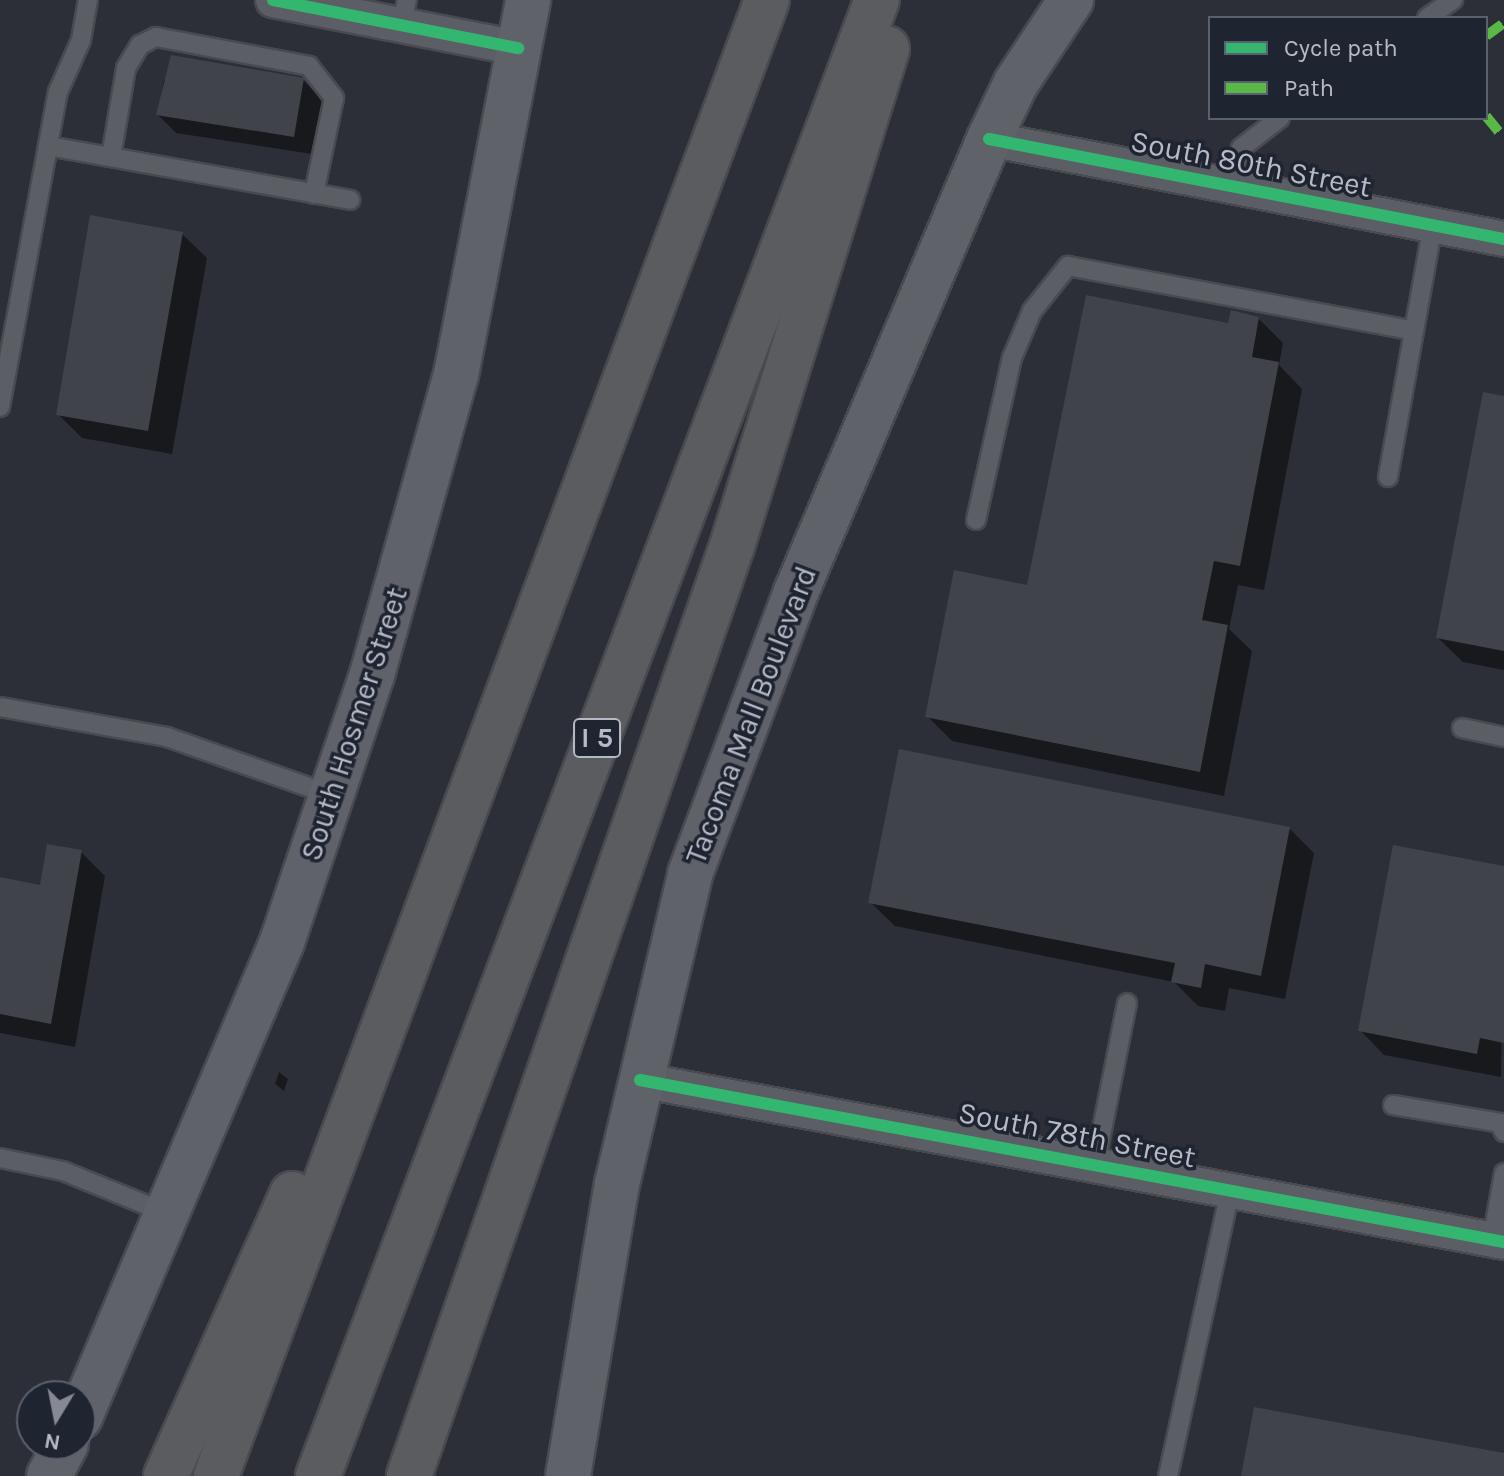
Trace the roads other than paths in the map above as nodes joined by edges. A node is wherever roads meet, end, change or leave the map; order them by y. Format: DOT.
graph roads {
  1 [pos="88,0"];
  2 [pos="273,0"];
  3 [pos="528,0"];
  4 [pos="767,0"];
  5 [pos="877,0"];
  6 [pos="902,0"];
  7 [pos="1071,0"];
  8 [pos="1453,0"];
  9 [pos="405,12"];
  10 [pos="1430,16"];
  11 [pos="518,48"];
  12 [pos="1277,120"];
  13 [pos="989,139"];
  14 [pos="48,146"];
  15 [pos="111,157"];
  16 [pos="1227,186"];
  17 [pos="314,194"];
  18 [pos="350,200"];
  19 [pos="1433,225"];
  20 [pos="1504,239"];
  21 [pos="1414,331"];
  22 [pos="0,407"];
  23 [pos="1388,477"];
  24 [pos="976,520"];
  25 [pos="0,707"];
  26 [pos="1462,728"];
  27 [pos="1504,737"];
  28 [pos="333,796"];
  29 [pos="421,921"];
  30 [pos="1127,1003"];
  31 [pos="640,1080"];
  32 [pos="1393,1105"];
  33 [pos="1504,1132"];
  34 [pos="0,1158"];
  35 [pos="1095,1165"];
  36 [pos="1504,1173"];
  37 [pos="1230,1191"];
  38 [pos="169,1214"];
  39 [pos="1498,1241"];
  40 [pos="96,1381"];
  41 [pos="166,1476"];
  42 [pos="216,1476"];
  43 [pos="318,1476"];
  44 [pos="409,1476"];
  45 [pos="568,1476"];
  46 [pos="1168,1476"];
  1 -- 14 [label="lane"];
  2 -- 9 [label="street"];
  3 -- 11 [label="main road, South Hosmer Street"];
  4 -- 29 [label="highway"];
  5 -- 43 [label="highway, I 5"];
  6 -- 44 [label="highway"];
  7 -- 13 [label="main road, Tacoma Mall Boulevard"];
  8 -- 10 [label="lane"];
  9 -- 11 [label="street"];
  11 -- 28 [label="main road, South Hosmer Street"];
  12 -- 16 [label="lane"];
  13 -- 16 [label="street, South 80th Street"];
  13 -- 31 [label="main road, Tacoma Mall Boulevard"];
  14 -- 15 [label="lane"];
  14 -- 22 [label="lane"];
  15 -- 17 [label="lane"];
  15 -- 17 [label="lane"];
  16 -- 19 [label="street, South 80th Street"];
  17 -- 18 [label="lane"];
  19 -- 20 [label="street, South 80th Street"];
  19 -- 21 [label="lane"];
  21 -- 23 [label="lane"];
  21 -- 24 [label="lane"];
  25 -- 28 [label="lane"];
  26 -- 27 [label="lane"];
  28 -- 38 [label="main road, South Hosmer Street"];
  29 -- 41 [label="highway"];
  29 -- 42 [label="highway"];
  30 -- 35 [label="lane"];
  31 -- 35 [label="street, South 78th Street"];
  31 -- 45 [label="main road, Tacoma Mall Boulevard"];
  32 -- 33 [label="lane"];
  34 -- 38 [label="lane"];
  35 -- 37 [label="street, South 78th Street"];
  36 -- 39 [label="lane"];
  37 -- 39 [label="street, South 78th Street"];
  37 -- 46 [label="lane"];
  38 -- 40 [label="main road, South Hosmer Street"];
}
